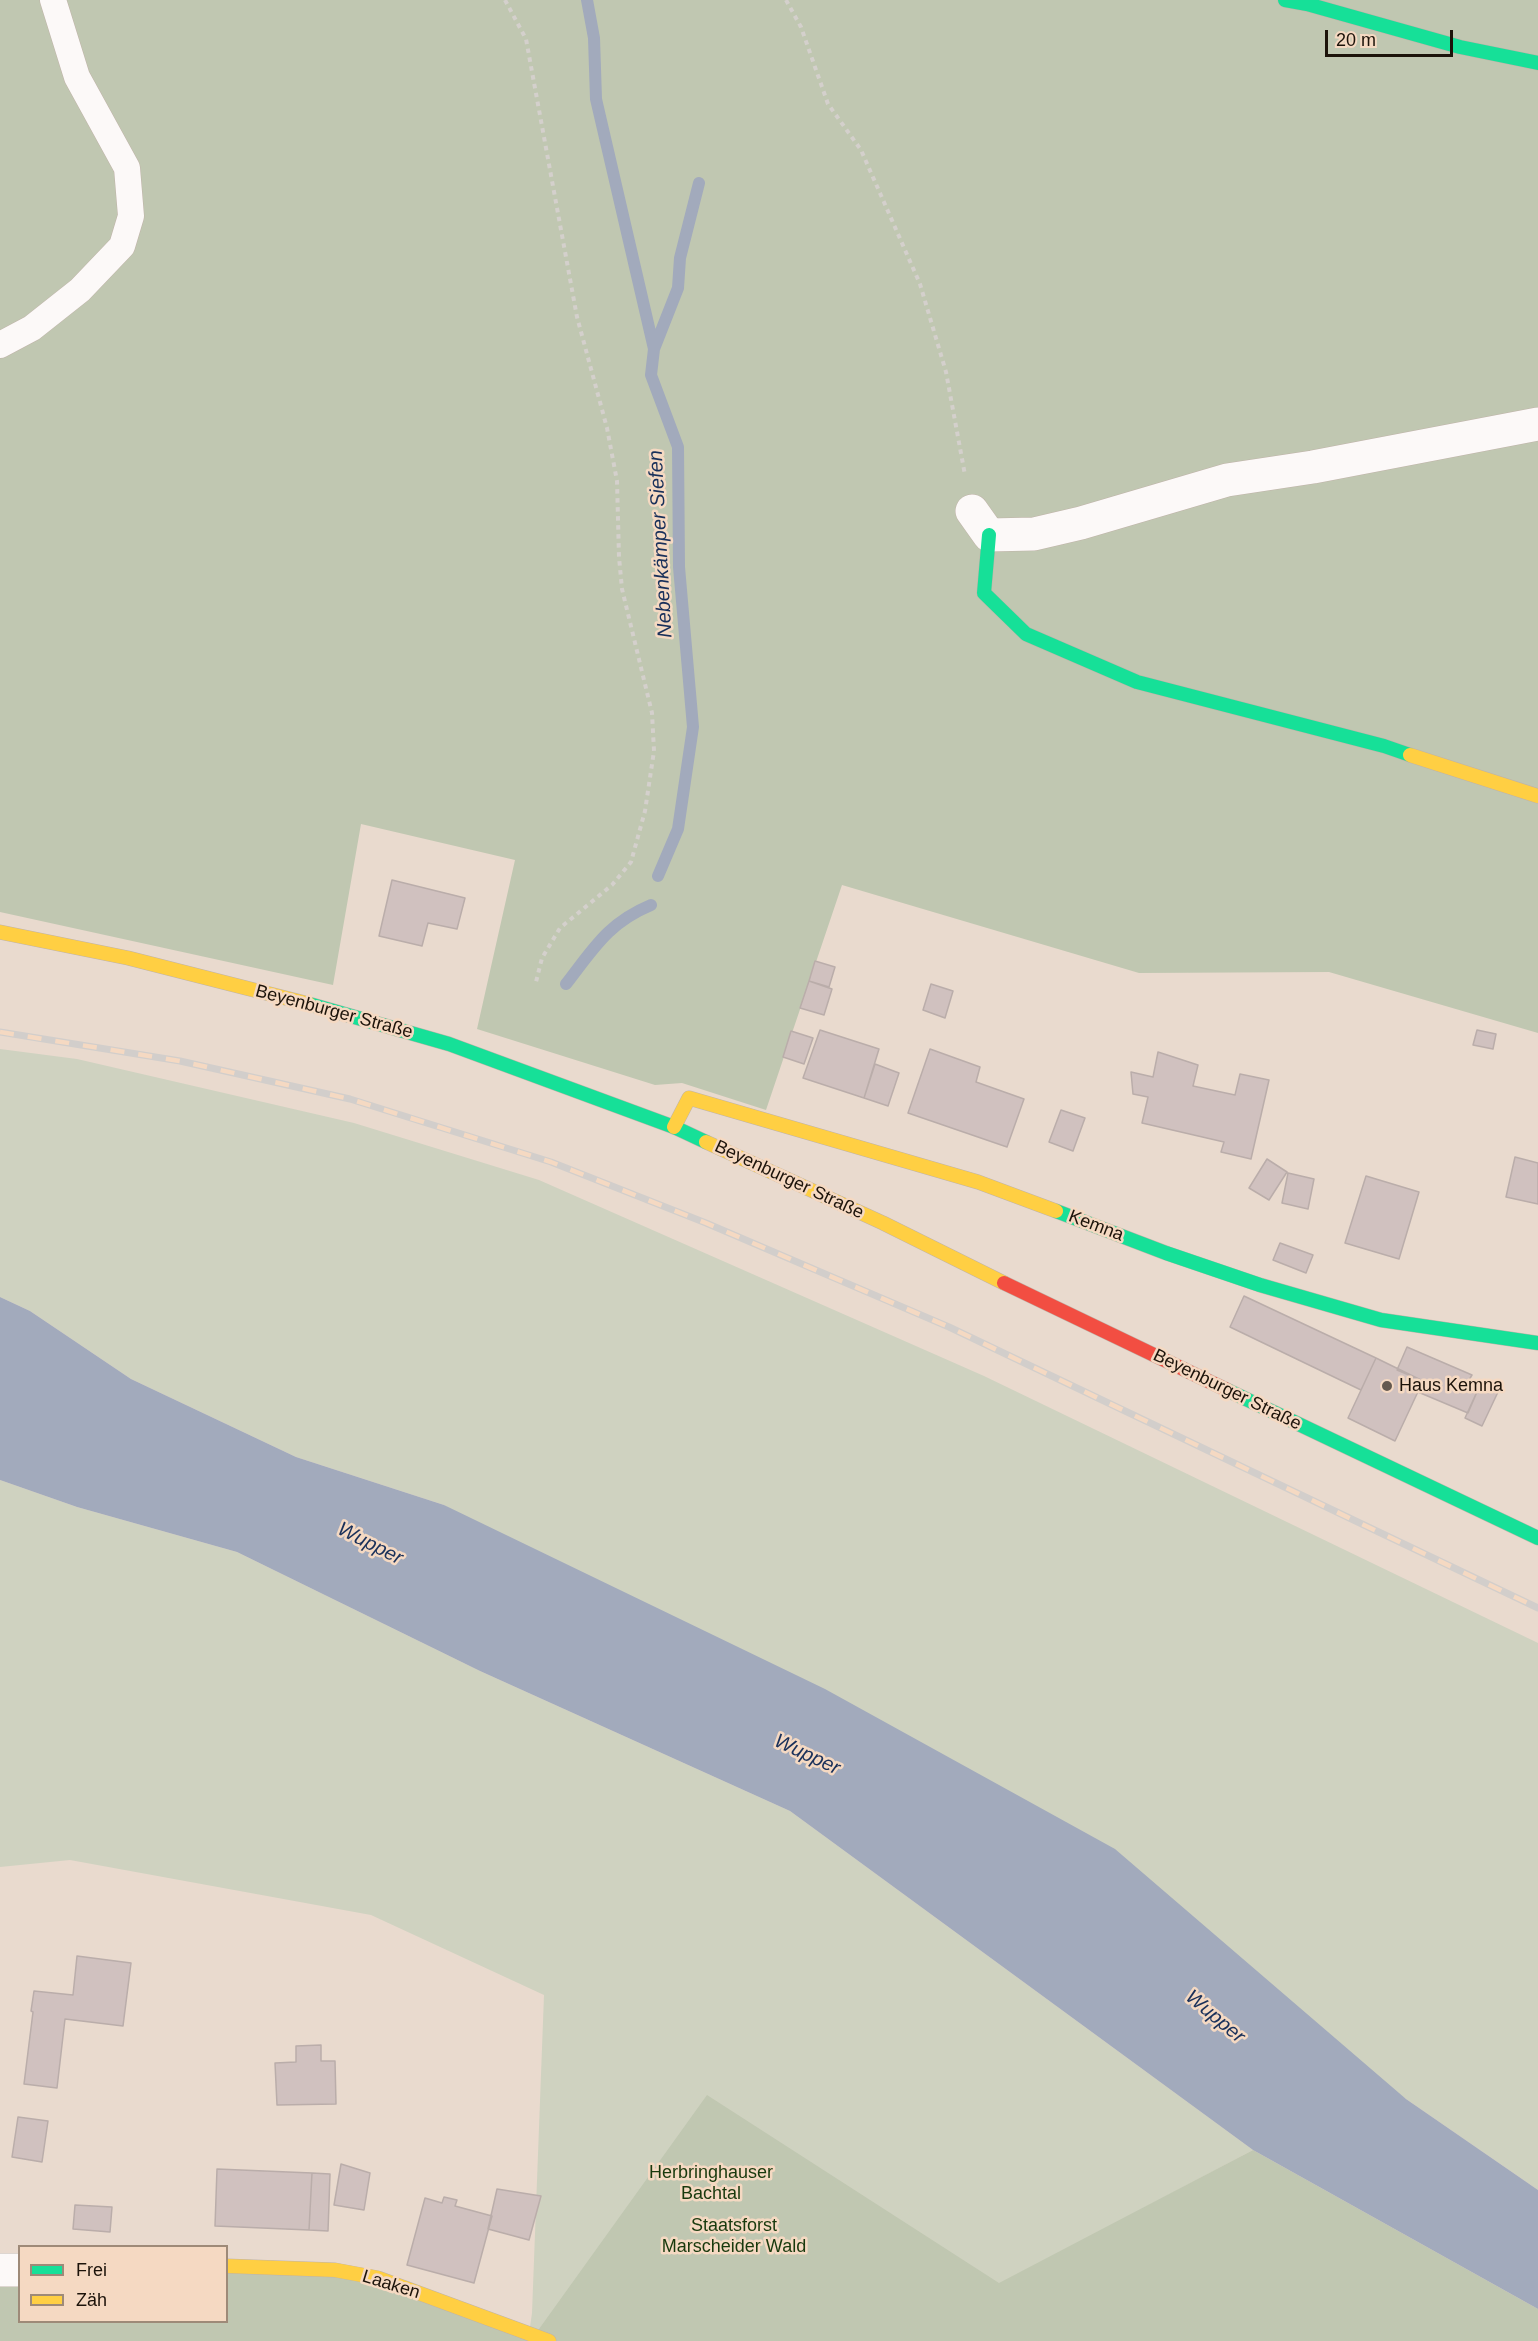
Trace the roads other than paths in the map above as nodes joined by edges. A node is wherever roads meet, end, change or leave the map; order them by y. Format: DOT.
graph roads {
  1 [pos="53,0"];
  2 [pos="1285,0"];
  3 [pos="1538,63"];
  4 [pos="0,345"];
  5 [pos="1538,424"];
  6 [pos="981,524"];
  7 [pos="1538,796"];
  8 [pos="0,932"];
  9 [pos="674,1127"];
  10 [pos="1538,1343"];
  11 [pos="1538,1538"];
  12 [pos="228,2266"];
  13 [pos="0,2270"];
  14 [pos="18,2270"];
  15 [pos="549,2341"];
  1 -- 4 [label="lane"];
  2 -- 3 [label="street"];
  5 -- 6 [label="street"];
  6 -- 7 [label="street"];
  8 -- 9 [label="street, Beyenburger Straße"];
  9 -- 10 [label="street, Kemna"];
  9 -- 11 [label="street, Beyenburger Straße"];
  12 -- 15 [label="street, Laaken"];
  13 -- 14 [label="street"];
}
